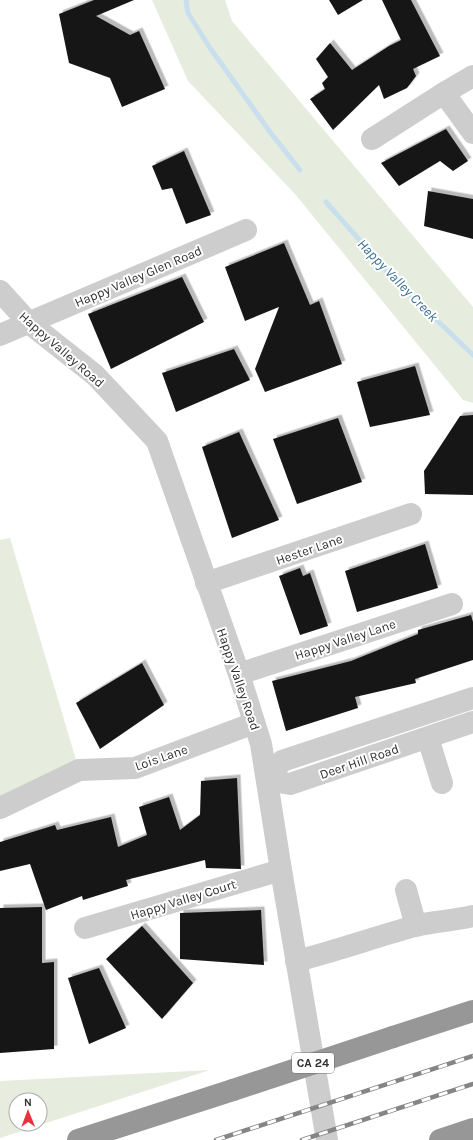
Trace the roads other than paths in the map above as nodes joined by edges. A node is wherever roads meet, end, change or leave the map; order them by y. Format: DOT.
graph roads {
  1 [pos="473,76"];
  2 [pos="444,92"];
  3 [pos="473,133"];
  4 [pos="372,139"];
  5 [pos="246,230"];
  6 [pos="0,290"];
  7 [pos="30,323"];
  8 [pos="0,335"];
  9 [pos="411,514"];
  10 [pos="206,583"];
  11 [pos="452,604"];
  12 [pos="239,674"];
  13 [pos="473,698"];
  14 [pos="473,722"];
  15 [pos="254,723"];
  16 [pos="428,738"];
  17 [pos="267,780"];
  18 [pos="442,783"];
  19 [pos="0,808"];
  20 [pos="281,870"];
  21 [pos="406,890"];
  22 [pos="473,916"];
  23 [pos="416,926"];
  24 [pos="85,928"];
  25 [pos="296,961"];
  26 [pos="473,1011"];
  27 [pos="473,1130"];
  28 [pos="78,1140"];
  29 [pos="327,1140"];
  30 [pos="440,1140"];
  1 -- 2 [label="street"];
  2 -- 3 [label="street"];
  2 -- 4 [label="street"];
  5 -- 7 [label="street, Happy Valley Glen Road"];
  6 -- 7 [label="street, Happy Valley Road"];
  7 -- 8 [label="street, Happy Valley Glen Road"];
  7 -- 10 [label="street, Happy Valley Road"];
  9 -- 10 [label="street, Hester Lane"];
  10 -- 12 [label="street, Happy Valley Road"];
  11 -- 12 [label="street, Happy Valley Lane"];
  12 -- 15 [label="street, Happy Valley Road"];
  13 -- 17 [label="street, Deer Hill Road"];
  14 -- 16 [label="street, Deer Hill Road"];
  15 -- 17 [label="street, Happy Valley Road"];
  15 -- 19 [label="street, Lois Lane"];
  16 -- 17 [label="street, Deer Hill Road"];
  16 -- 18 [label="street"];
  17 -- 20 [label="street, Happy Valley Road"];
  20 -- 24 [label="street, Happy Valley Court"];
  20 -- 25 [label="street, Happy Valley Road"];
  21 -- 23 [label="street"];
  22 -- 23 [label="street"];
  23 -- 25 [label="street"];
  25 -- 29 [label="street, Happy Valley Road"];
  26 -- 28 [label="highway, CA 24, bridge"];
  27 -- 30 [label="highway"];
}
